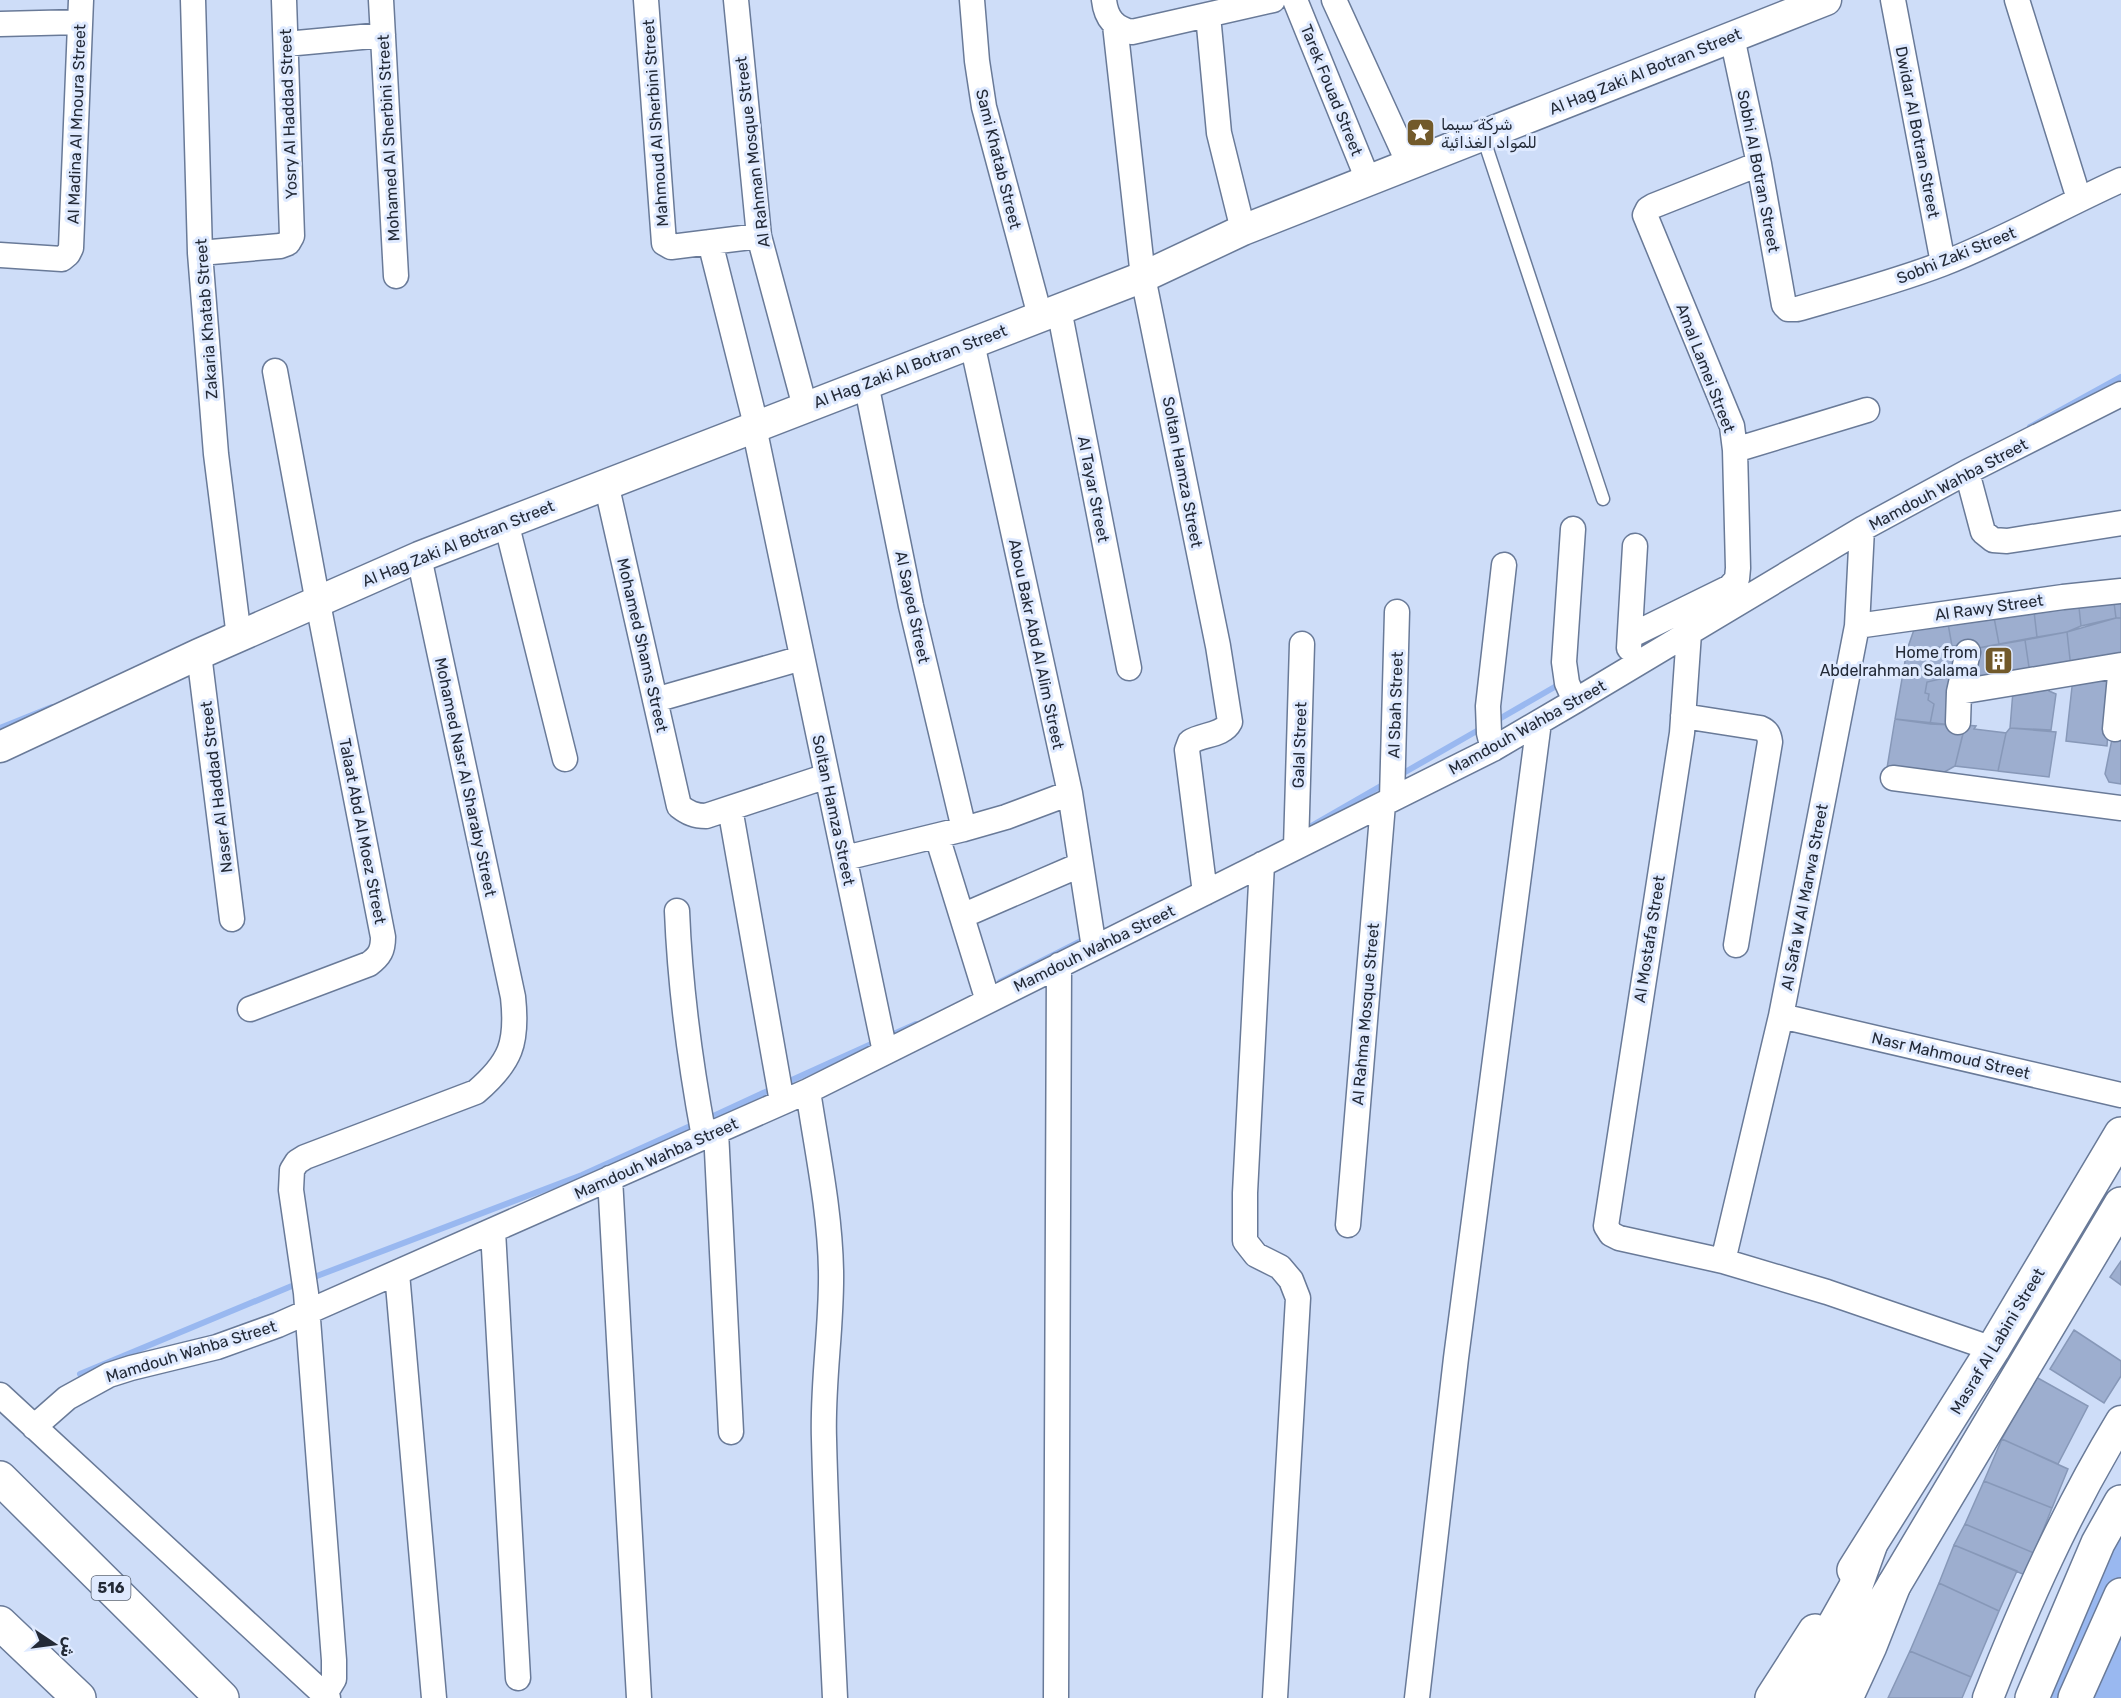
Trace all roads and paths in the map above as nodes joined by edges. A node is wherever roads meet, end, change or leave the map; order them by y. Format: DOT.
graph roads {
  1 [pos="193,0"];
  2 [pos="284,0"];
  3 [pos="381,0"];
  4 [pos="646,0"];
  5 [pos="736,0"];
  6 [pos="972,0"];
  7 [pos="1272,0"];
  8 [pos="1295,0"];
  9 [pos="1334,0"];
  10 [pos="1826,0"];
  11 [pos="1893,0"];
  12 [pos="2017,0"];
  13 [pos="1221,8"];
  14 [pos="80,11"];
  15 [pos="1108,12"];
  16 [pos="0,24"];
  17 [pos="383,35"];
  18 [pos="1732,37"];
  19 [pos="286,44"];
  20 [pos="1483,135"];
  21 [pos="1409,164"];
  22 [pos="1759,164"];
  23 [pos="1368,180"];
  24 [pos="2121,180"];
  25 [pos="2079,199"];
  26 [pos="1243,230"];
  27 [pos="759,236"];
  28 [pos="710,242"];
  29 [pos="200,254"];
  30 [pos="0,255"];
  31 [pos="1943,263"];
  32 [pos="396,276"];
  33 [pos="1143,277"];
  34 [pos="1785,305"];
  35 [pos="1050,313"];
  36 [pos="972,343"];
  37 [pos="275,371"];
  38 [pos="866,383"];
  39 [pos="2121,394"];
  40 [pos="805,407"];
  41 [pos="1867,410"];
  42 [pos="755,426"];
  43 [pos="1735,450"];
  44 [pos="1967,472"];
  45 [pos="606,483"];
  46 [pos="1603,499"];
  47 [pos="506,522"];
  48 [pos="2121,523"];
  49 [pos="1573,529"];
  50 [pos="1862,529"];
  51 [pos="1635,546"];
  52 [pos="419,556"];
  53 [pos="1504,565"];
  54 [pos="2121,591"];
  55 [pos="318,603"];
  56 [pos="1397,612"];
  57 [pos="1857,626"];
  58 [pos="1689,633"];
  59 [pos="1630,636"];
  60 [pos="239,637"];
  61 [pos="1302,644"];
  62 [pos="1968,652"];
  63 [pos="199,654"];
  64 [pos="802,658"];
  65 [pos="2121,665"];
  66 [pos="1129,668"];
  67 [pos="1628,669"];
  68 [pos="1959,692"];
  69 [pos="655,700"];
  70 [pos="1575,701"];
  71 [pos="1683,716"];
  72 [pos="1539,722"];
  73 [pos="1958,722"];
  74 [pos="2115,729"];
  75 [pos="1491,741"];
  76 [pos="0,747"];
  77 [pos="565,759"];
  78 [pos="827,776"];
  79 [pos="1893,777"];
  80 [pos="1070,793"];
  81 [pos="1389,797"];
  82 [pos="730,808"];
  83 [pos="2121,808"];
  84 [pos="964,829"];
  85 [pos="1297,835"];
  86 [pos="937,836"];
  87 [pos="845,858"];
  88 [pos="1262,864"];
  89 [pos="1080,866"];
  90 [pos="1205,893"];
  91 [pos="678,911"];
  92 [pos="962,916"];
  93 [pos="232,919"];
  94 [pos="1092,940"];
  95 [pos="1736,945"];
  96 [pos="1059,965"];
  97 [pos="986,993"];
  98 [pos="249,1009"];
  99 [pos="1780,1016"];
  100 [pos="883,1042"];
  101 [pos="780,1090"];
  102 [pos="808,1090"];
  103 [pos="2121,1095"];
  104 [pos="705,1126"];
  105 [pos="2121,1134"];
  106 [pos="610,1178"];
  107 [pos="2121,1204"];
  108 [pos="1348,1225"];
  109 [pos="493,1231"];
  110 [pos="1723,1261"];
  111 [pos="397,1273"];
  112 [pos="307,1303"];
  113 [pos="1993,1349"];
  114 [pos="0,1395"];
  115 [pos="2121,1421"];
  116 [pos="34,1426"];
  117 [pos="731,1432"];
  118 [pos="0,1478"];
  119 [pos="2121,1502"];
  120 [pos="1870,1546"];
  121 [pos="1894,1585"];
  122 [pos="2121,1595"];
  123 [pos="0,1623"];
  124 [pos="518,1678"];
  125 [pos="326,1696"];
  126 [pos="79,1698"];
  127 [pos="222,1698"];
  128 [pos="434,1698"];
  129 [pos="639,1698"];
  130 [pos="834,1698"];
  131 [pos="1056,1698"];
  132 [pos="1275,1698"];
  133 [pos="1417,1698"];
  134 [pos="1772,1698"];
  135 [pos="1792,1698"];
  136 [pos="1826,1698"];
  137 [pos="1846,1698"];
  138 [pos="1988,1698"];
  139 [pos="2032,1698"];
  140 [pos="2075,1698"];
  1 -- 29 [label="street, Zakaria Khatab Street"];
  2 -- 19 [label="street, Yosry Al Haddad Street"];
  3 -- 17 [label="street, Mohamed Al Sherbini Street"];
  4 -- 28 [label="street, Mahmoud Al Sherbini Street"];
  5 -- 27 [label="street, Al Rahman Mosque Street"];
  6 -- 35 [label="street, Sami Khatab Street"];
  7 -- 13 [label="street"];
  8 -- 23 [label="street, Tarek Fouad Street"];
  9 -- 21 [label="street"];
  10 -- 18 [label="street, Al Hag Zaki Al Botran Street"];
  11 -- 31 [label="street, Dwidar Al Botran Street"];
  12 -- 25 [label="street"];
  13 -- 15 [label="street"];
  13 -- 26 [label="street"];
  14 -- 16 [label="street"];
  14 -- 30 [label="street, Al Madina Al Mnoura Street"];
  15 -- 33 [label="street, Soltan Hamza Street"];
  17 -- 19 [label="street"];
  17 -- 32 [label="street, Mohamed Al Sherbini Street"];
  18 -- 20 [label="street, Al Hag Zaki Al Botran Street"];
  18 -- 22 [label="street, Sobhi Al Botran Street"];
  19 -- 29 [label="street, Yosry Al Haddad Street"];
  20 -- 21 [label="street, Al Hag Zaki Al Botran Street"];
  20 -- 46 [label="lane"];
  21 -- 23 [label="street, Al Hag Zaki Al Botran Street"];
  22 -- 34 [label="street, Sobhi Al Botran Street"];
  22 -- 43 [label="street, Amal Lamei Street"];
  23 -- 26 [label="street, Al Hag Zaki Al Botran Street"];
  24 -- 25 [label="street, Sobhi Zaki Street"];
  25 -- 31 [label="street, Sobhi Zaki Street"];
  26 -- 33 [label="street, Al Hag Zaki Al Botran Street"];
  27 -- 28 [label="street"];
  27 -- 40 [label="street, Al Rahman Mosque Street"];
  28 -- 42 [label="street, Soltan Hamza Street"];
  29 -- 60 [label="street, Zakaria Khatab Street"];
  31 -- 34 [label="street, Sobhi Zaki Street"];
  33 -- 35 [label="street, Al Hag Zaki Al Botran Street"];
  33 -- 90 [label="street, Soltan Hamza Street"];
  35 -- 36 [label="street, Al Hag Zaki Al Botran Street"];
  35 -- 66 [label="street, Al Tayar Street"];
  36 -- 38 [label="street, Al Hag Zaki Al Botran Street"];
  36 -- 80 [label="street, Abou Bakr Abd Al Alim Street"];
  37 -- 55 [label="street"];
  38 -- 40 [label="street, Al Hag Zaki Al Botran Street"];
  38 -- 84 [label="street, Al Sayed Street"];
  39 -- 44 [label="street, Mamdouh Wahba Street"];
  40 -- 42 [label="street, Al Hag Zaki Al Botran Street"];
  41 -- 43 [label="street"];
  42 -- 45 [label="street, Al Hag Zaki Al Botran Street"];
  42 -- 64 [label="street, Soltan Hamza Street"];
  43 -- 59 [label="street, Amal Lamei Street"];
  44 -- 48 [label="street"];
  44 -- 50 [label="street, Mamdouh Wahba Street"];
  45 -- 47 [label="street, Al Hag Zaki Al Botran Street"];
  45 -- 69 [label="street, Mohamed Shams Street"];
  47 -- 52 [label="street, Al Hag Zaki Al Botran Street"];
  47 -- 77 [label="street"];
  49 -- 70 [label="street"];
  50 -- 57 [label="street, Al Safa W Al Marwa Street"];
  50 -- 58 [label="street, Mamdouh Wahba Street"];
  51 -- 59 [label="street"];
  52 -- 55 [label="street, Al Hag Zaki Al Botran Street"];
  52 -- 112 [label="street, Mohamed Nasr Al Sharaby Street"];
  53 -- 75 [label="street"];
  54 -- 57 [label="street, Al Rawy Street"];
  55 -- 60 [label="street, Al Hag Zaki Al Botran Street"];
  55 -- 98 [label="street, Talaat Abd Al Moez Street"];
  56 -- 81 [label="street, Al Sbah Street"];
  57 -- 99 [label="street, Al Safa W Al Marwa Street"];
  58 -- 67 [label="street, Mamdouh Wahba Street"];
  58 -- 71 [label="street, Al Mostafa Street"];
  59 -- 67 [label="street"];
  60 -- 63 [label="street, Al Hag Zaki Al Botran Street"];
  61 -- 85 [label="street, Galal Street"];
  62 -- 68 [label="street"];
  63 -- 76 [label="street, Al Hag Zaki Al Botran Street"];
  63 -- 93 [label="street, Naser Al Haddad Street"];
  64 -- 69 [label="street"];
  64 -- 78 [label="street, Soltan Hamza Street"];
  65 -- 68 [label="street"];
  65 -- 74 [label="street"];
  67 -- 70 [label="street, Mamdouh Wahba Street"];
  68 -- 73 [label="street"];
  69 -- 82 [label="street, Mohamed Shams Street"];
  70 -- 72 [label="street, Mamdouh Wahba Street"];
  71 -- 95 [label="street"];
  71 -- 110 [label="street, Al Mostafa Street"];
  72 -- 75 [label="street, Mamdouh Wahba Street"];
  72 -- 133 [label="street"];
  75 -- 81 [label="street, Mamdouh Wahba Street"];
  78 -- 82 [label="street"];
  78 -- 87 [label="street, Soltan Hamza Street"];
  79 -- 83 [label="street"];
  80 -- 84 [label="street"];
  80 -- 89 [label="street, Abou Bakr Abd Al Alim Street"];
  81 -- 85 [label="street, Mamdouh Wahba Street"];
  81 -- 108 [label="street, Al Rahma Mosque Street"];
  82 -- 101 [label="street"];
  84 -- 86 [label="street"];
  85 -- 88 [label="street, Mamdouh Wahba Street"];
  86 -- 87 [label="street"];
  86 -- 92 [label="street"];
  87 -- 100 [label="street, Soltan Hamza Street"];
  88 -- 90 [label="street, Mamdouh Wahba Street"];
  88 -- 132 [label="street"];
  89 -- 92 [label="street"];
  89 -- 94 [label="street, Abou Bakr Abd Al Alim Street"];
  90 -- 94 [label="street, Mamdouh Wahba Street"];
  91 -- 104 [label="street"];
  92 -- 97 [label="street"];
  94 -- 96 [label="street, Mamdouh Wahba Street"];
  96 -- 97 [label="street, Mamdouh Wahba Street"];
  96 -- 131 [label="street"];
  97 -- 100 [label="street, Mamdouh Wahba Street"];
  99 -- 103 [label="street, Nasr Mahmoud Street"];
  99 -- 110 [label="street, Al Safa W Al Marwa Street"];
  100 -- 102 [label="street, Mamdouh Wahba Street"];
  101 -- 102 [label="street, Mamdouh Wahba Street"];
  101 -- 104 [label="street, Mamdouh Wahba Street"];
  102 -- 130 [label="street"];
  104 -- 106 [label="street, Mamdouh Wahba Street"];
  104 -- 117 [label="street"];
  105 -- 113 [label="main road, Masraf Al Labini Street"];
  106 -- 109 [label="street, Mamdouh Wahba Street"];
  106 -- 129 [label="street"];
  107 -- 121 [label="main road"];
  109 -- 111 [label="street, Mamdouh Wahba Street"];
  109 -- 124 [label="street"];
  110 -- 113 [label="street"];
  111 -- 112 [label="street, Mamdouh Wahba Street"];
  111 -- 128 [label="street"];
  112 -- 116 [label="street, Mamdouh Wahba Street"];
  112 -- 125 [label="street"];
  113 -- 120 [label="main road, Masraf Al Labini Street"];
  114 -- 116 [label="street"];
  115 -- 138 [label="street"];
  116 -- 125 [label="street"];
  118 -- 127 [label="main road, 516"];
  119 -- 139 [label="main road"];
  120 -- 134 [label="main road"];
  120 -- 135 [label="main road"];
  121 -- 136 [label="main road"];
  121 -- 137 [label="main road"];
  122 -- 140 [label="main road"];
  123 -- 126 [label="main road"];
}
